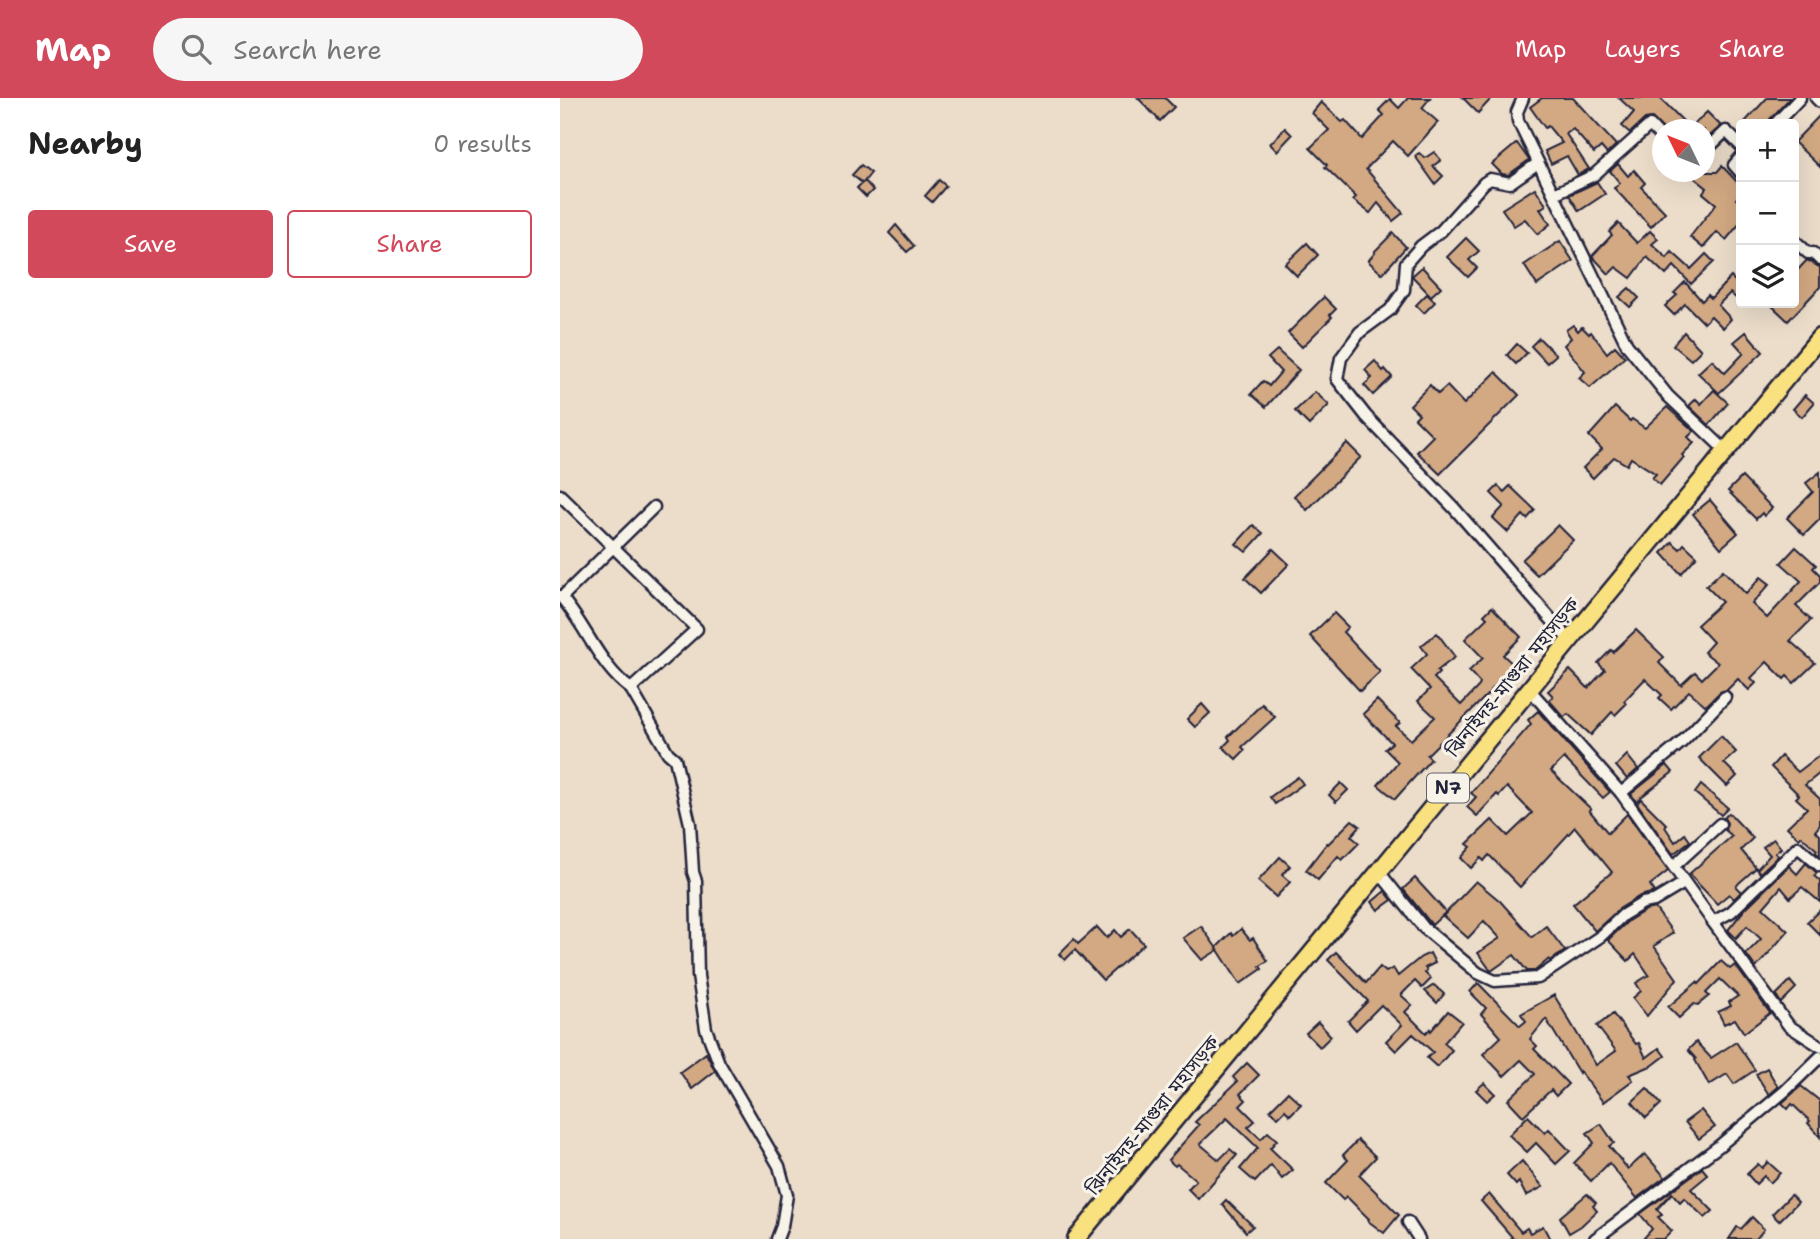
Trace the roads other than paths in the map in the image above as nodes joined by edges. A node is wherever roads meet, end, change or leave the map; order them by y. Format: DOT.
graph roads {
  1 [pos="1523,98"];
  2 [pos="1800,98"];
  3 [pos="1816,98"];
  4 [pos="1820,102"];
  5 [pos="1780,119"];
  6 [pos="1652,127"];
  7 [pos="1736,141"];
  8 [pos="1715,142"];
  9 [pos="1538,163"];
  10 [pos="1554,194"];
  11 [pos="1799,245"];
  12 [pos="1820,260"];
  13 [pos="1820,337"];
  14 [pos="1726,451"];
  15 [pos="560,495"];
  16 [pos="654,507"];
  17 [pos="613,549"];
  18 [pos="561,597"];
  19 [pos="1570,640"];
  20 [pos="631,689"];
  21 [pos="1530,689"];
  22 [pos="1724,697"];
  23 [pos="1621,793"];
  24 [pos="1720,824"];
  25 [pos="1674,866"];
  26 [pos="1820,866"];
  27 [pos="1379,872"];
  28 [pos="1684,883"];
  29 [pos="1713,922"];
  30 [pos="1820,1046"];
  31 [pos="1820,1057"];
  32 [pos="1408,1223"];
  33 [pos="777,1239"];
  34 [pos="1076,1239"];
  35 [pos="1419,1239"];
  36 [pos="1595,1239"];
  1 -- 9 [label="street"];
  2 -- 5 [label="street"];
  3 -- 4 [label="street"];
  6 -- 10 [label="street"];
  7 -- 8 [label="street"];
  9 -- 10 [label="street"];
  9 -- 19 [label="street"];
  10 -- 14 [label="street"];
  11 -- 12 [label="street"];
  13 -- 14 [label="highway, ঝিনাইদহ-মাগুরা মহাসড়ক / N7"];
  14 -- 19 [label="highway, ঝিনাইদহ-মাগুরা মহাসড়ক / N7"];
  15 -- 17 [label="street"];
  16 -- 17 [label="street"];
  17 -- 18 [label="street"];
  17 -- 20 [label="street"];
  18 -- 20 [label="street"];
  19 -- 21 [label="highway, ঝিনাইদহ-মাগুরা মহাসড়ক / N7"];
  20 -- 33 [label="street"];
  21 -- 23 [label="street"];
  21 -- 27 [label="highway, ঝিনাইদহ-মাগুরা মহাসড়ক / N7"];
  22 -- 23 [label="street"];
  23 -- 25 [label="street"];
  24 -- 25 [label="street"];
  25 -- 28 [label="street"];
  26 -- 29 [label="street"];
  27 -- 28 [label="street"];
  27 -- 34 [label="highway, ঝিনাইদহ-মাগুরা মহাসড়ক / N7"];
  28 -- 29 [label="street"];
  29 -- 30 [label="street"];
  31 -- 36 [label="street"];
  32 -- 35 [label="street"];
}
